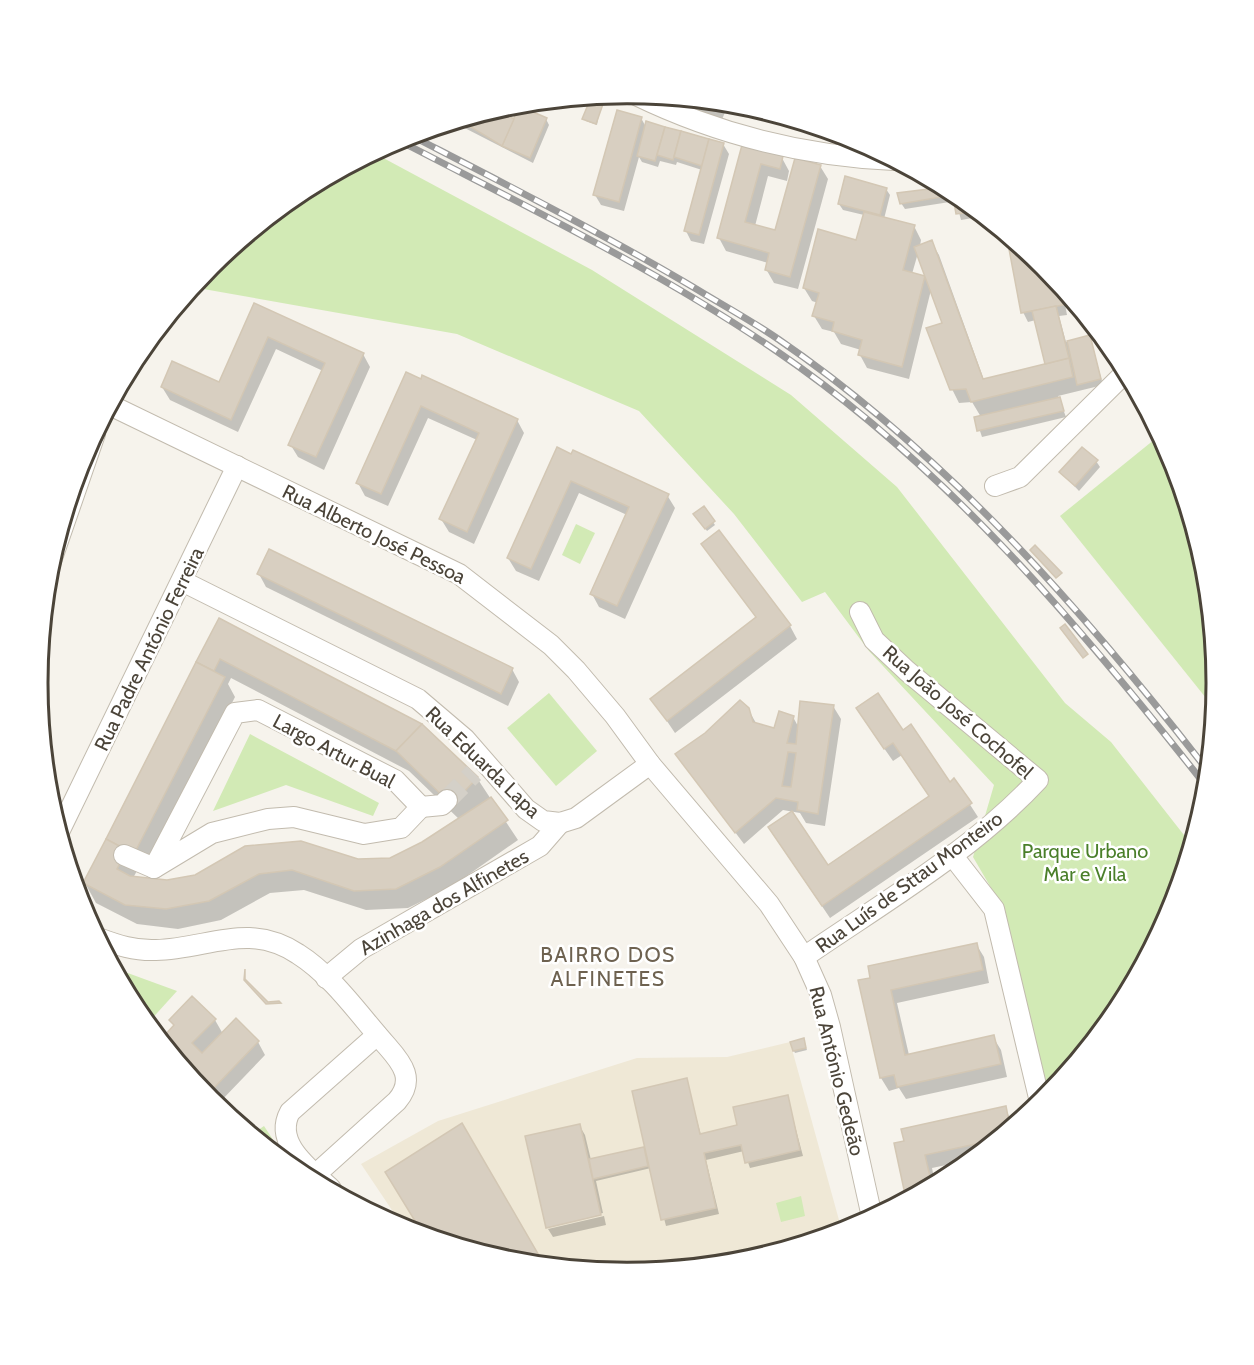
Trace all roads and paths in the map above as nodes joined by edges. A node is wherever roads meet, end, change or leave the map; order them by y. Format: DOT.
graph roads {
  1 [pos="661,105"];
  2 [pos="871,158"];
  3 [pos="1119,379"];
  4 [pos="117,409"];
  5 [pos="237,466"];
  6 [pos="995,486"];
  7 [pos="182,581"];
  8 [pos="860,612"];
  9 [pos="650,764"];
  10 [pos="1038,780"];
  11 [pos="447,800"];
  12 [pos="421,807"];
  13 [pos="65,820"];
  14 [pos="560,824"];
  15 [pos="124,855"];
  16 [pos="952,855"];
  17 [pos="154,868"];
  18 [pos="110,942"];
  19 [pos="804,957"];
  20 [pos="326,978"];
  21 [pos="377,1035"];
  22 [pos="1037,1091"];
  23 [pos="307,1165"];
  24 [pos="317,1172"];
  25 [pos="870,1208"];
  1 -- 2 [label="street"];
  3 -- 6 [label="street"];
  4 -- 5 [label="street, Rua Alberto José Pessoa"];
  5 -- 7 [label="street, Rua Padre António Ferreira"];
  5 -- 9 [label="street, Rua Alberto José Pessoa"];
  7 -- 13 [label="street, Rua Padre António Ferreira"];
  7 -- 14 [label="street, Rua Eduarda Lapa"];
  8 -- 10 [label="street, Rua João José Cochofel"];
  9 -- 14 [label="street, Rua Eduarda Lapa"];
  9 -- 19 [label="street, Rua António Gedeão"];
  10 -- 16 [label="street, Rua Luís de Sttau Monteiro"];
  11 -- 12 [label="street"];
  12 -- 17 [label="street"];
  12 -- 17 [label="street, Largo Artur Bual"];
  14 -- 20 [label="street, Azinhaga dos Alfinetes"];
  15 -- 17 [label="street"];
  16 -- 19 [label="street, Rua Luís de Sttau Monteiro"];
  16 -- 22 [label="street"];
  18 -- 20 [label="street"];
  19 -- 25 [label="street, Rua António Gedeão"];
  20 -- 21 [label="street"];
  21 -- 23 [label="street"];
  21 -- 24 [label="street"];
}
